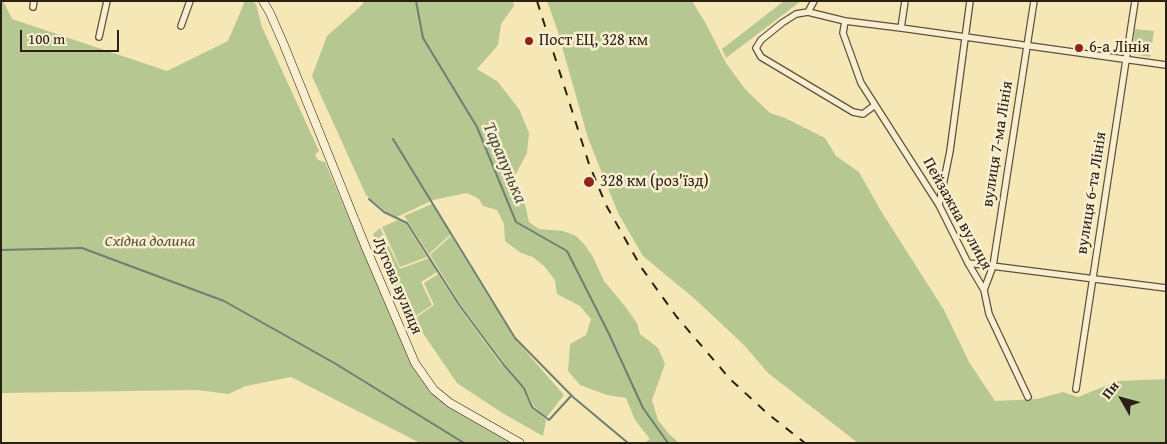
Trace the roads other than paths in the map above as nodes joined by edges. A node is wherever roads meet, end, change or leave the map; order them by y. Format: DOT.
graph roads {
  1 [pos="107,1"];
  2 [pos="190,1"];
  3 [pos="262,1"];
  4 [pos="905,1"];
  5 [pos="970,1"];
  6 [pos="1034,1"];
  7 [pos="1135,1"];
  8 [pos="811,2"];
  9 [pos="808,12"];
  10 [pos="845,21"];
  11 [pos="181,26"];
  12 [pos="901,28"];
  13 [pos="99,37"];
  14 [pos="965,37"];
  15 [pos="1028,47"];
  16 [pos="1126,60"];
  17 [pos="1166,65"];
  18 [pos="876,105"];
  19 [pos="940,205"];
  20 [pos="968,263"];
  21 [pos="993,266"];
  22 [pos="1093,279"];
  23 [pos="1166,288"];
  24 [pos="984,290"];
  25 [pos="1076,389"];
  26 [pos="1028,397"];
  27 [pos="520,443"];
  1 -- 13 [label="street"];
  2 -- 11 [label="street"];
  3 -- 27 [label="street, Лугова вулиця"];
  4 -- 12 [label="street"];
  5 -- 14 [label="street"];
  6 -- 15 [label="street, вулиця 7-ма Лінія"];
  7 -- 16 [label="street, вулиця 6-та Лінія"];
  8 -- 9 [label="street"];
  9 -- 10 [label="street"];
  9 -- 18 [label="street"];
  10 -- 12 [label="street"];
  10 -- 18 [label="street, Пейзажна вулиця"];
  12 -- 14 [label="street"];
  14 -- 15 [label="street"];
  14 -- 19 [label="street"];
  15 -- 16 [label="street"];
  15 -- 21 [label="street, вулиця 7-ма Лінія"];
  16 -- 17 [label="street"];
  16 -- 22 [label="street, вулиця 6-та Лінія"];
  18 -- 19 [label="street, Пейзажна вулиця"];
  19 -- 20 [label="street, Пейзажна вулиця"];
  20 -- 21 [label="street"];
  20 -- 24 [label="street, Пейзажна вулиця"];
  21 -- 22 [label="street"];
  21 -- 24 [label="street, вулиця 7-ма Лінія"];
  22 -- 23 [label="street"];
  22 -- 25 [label="street, вулиця 6-та Лінія"];
  24 -- 26 [label="street, Пейзажна вулиця"];
}
